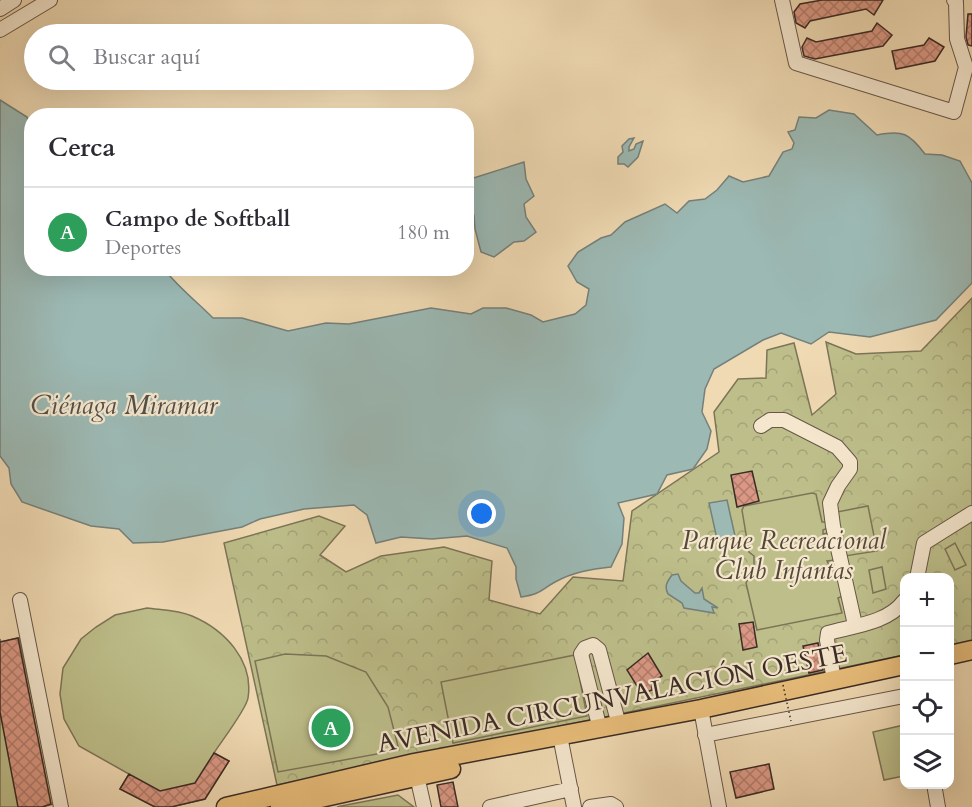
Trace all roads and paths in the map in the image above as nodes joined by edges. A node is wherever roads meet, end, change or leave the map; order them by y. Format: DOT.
graph roads {
  1 [pos="50,0"];
  2 [pos="782,0"];
  3 [pos="954,0"];
  4 [pos="0,30"];
  5 [pos="761,426"];
  6 [pos="972,513"];
  7 [pos="918,573"];
  8 [pos="20,600"];
  9 [pos="900,607"];
  10 [pos="855,625"];
  11 [pos="972,650"];
  12 [pos="954,654"];
  13 [pos="972,662"];
  14 [pos="900,666"];
  15 [pos="954,666"];
  16 [pos="900,677"];
  17 [pos="834,680"];
  18 [pos="783,685"];
  19 [pos="900,696"];
  20 [pos="703,721"];
  21 [pos="791,721"];
  22 [pos="619,725"];
  23 [pos="600,729"];
  24 [pos="562,741"];
  25 [pos="417,776"];
  26 [pos="571,789"];
  27 [pos="935,789"];
  28 [pos="243,805"];
  29 [pos="61,807"];
  30 [pos="280,807"];
  31 [pos="424,807"];
  32 [pos="490,807"];
  33 [pos="574,807"];
  34 [pos="590,807"];
  35 [pos="616,807"];
  36 [pos="719,807"];
  37 [pos="938,807"];
  1 -- 4 [label="street"];
  2 -- 3 [label="street"];
  5 -- 10 [label="street"];
  6 -- 7 [label="street"];
  8 -- 29 [label="street"];
  9 -- 10 [label="street"];
  10 -- 17 [label="street"];
  11 -- 12 [label="main road"];
  13 -- 15 [label="main road"];
  14 -- 17 [label="main road, AVENIDA CIRCUNVALACIÓN OESTE"];
  16 -- 20 [label="main road, AVENIDA CIRCUNVALACIÓN OESTE"];
  17 -- 20 [label="main road, AVENIDA CIRCUNVALACIÓN OESTE"];
  18 -- 21 [label="path, bridge"];
  19 -- 20 [label="street"];
  20 -- 22 [label="main road, AVENIDA CIRCUNVALACIÓN OESTE"];
  20 -- 24 [label="main road, AVENIDA CIRCUNVALACIÓN OESTE"];
  20 -- 36 [label="street"];
  22 -- 23 [label="main road, AVENIDA CIRCUNVALACIÓN OESTE"];
  22 -- 23 [label="street"];
  23 -- 24 [label="main road, AVENIDA CIRCUNVALACIÓN OESTE"];
  24 -- 25 [label="main road, AVENIDA CIRCUNVALACIÓN OESTE"];
  24 -- 26 [label="street"];
  24 -- 28 [label="main road, AVENIDA CIRCUNVALACIÓN OESTE"];
  25 -- 30 [label="main road, AVENIDA CIRCUNVALACIÓN OESTE"];
  25 -- 31 [label="street"];
  26 -- 32 [label="street"];
  26 -- 33 [label="street"];
  27 -- 37 [label="street"];
  34 -- 35 [label="street"];
}
